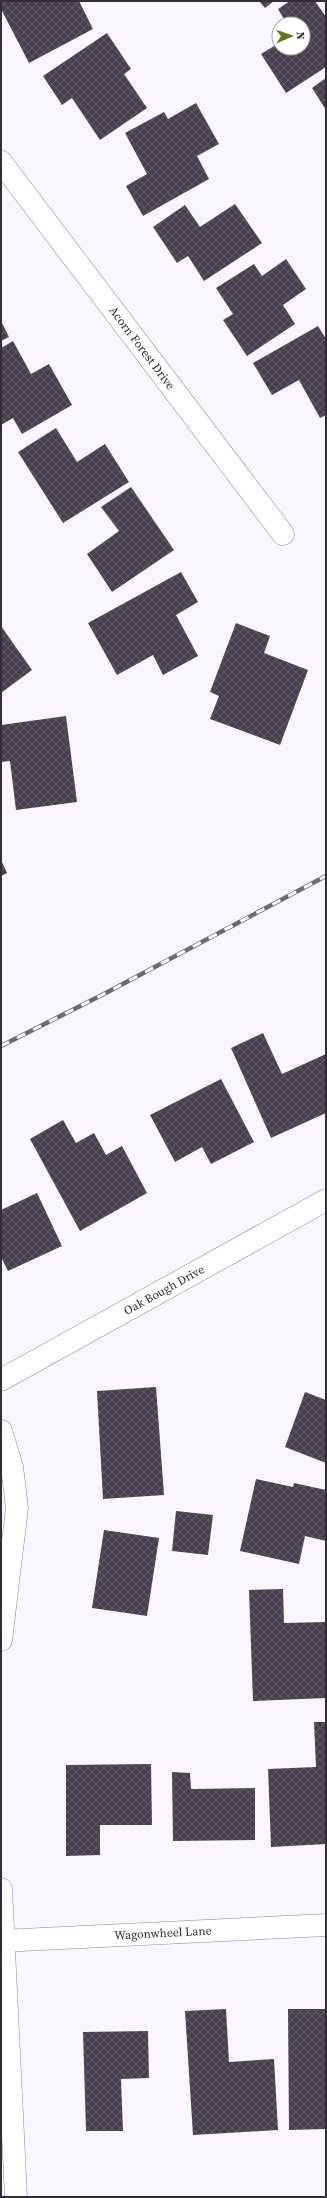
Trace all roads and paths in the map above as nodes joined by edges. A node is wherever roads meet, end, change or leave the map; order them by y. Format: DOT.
graph roads {
  1 [pos="1,162"];
  2 [pos="283,534"];
  3 [pos="326,1200"];
  4 [pos="1,1380"];
  5 [pos="1,1431"];
  6 [pos="1,1640"];
  7 [pos="1,1890"];
  8 [pos="326,1925"];
  9 [pos="2,1941"];
  10 [pos="16,2197"];
  1 -- 2 [label="street, Acorn Forest Drive"];
  3 -- 4 [label="street, Oak Bough Drive"];
  5 -- 6 [label="street"];
  7 -- 9 [label="street"];
  8 -- 9 [label="street, Wagonwheel Lane"];
  9 -- 10 [label="street"];
}
